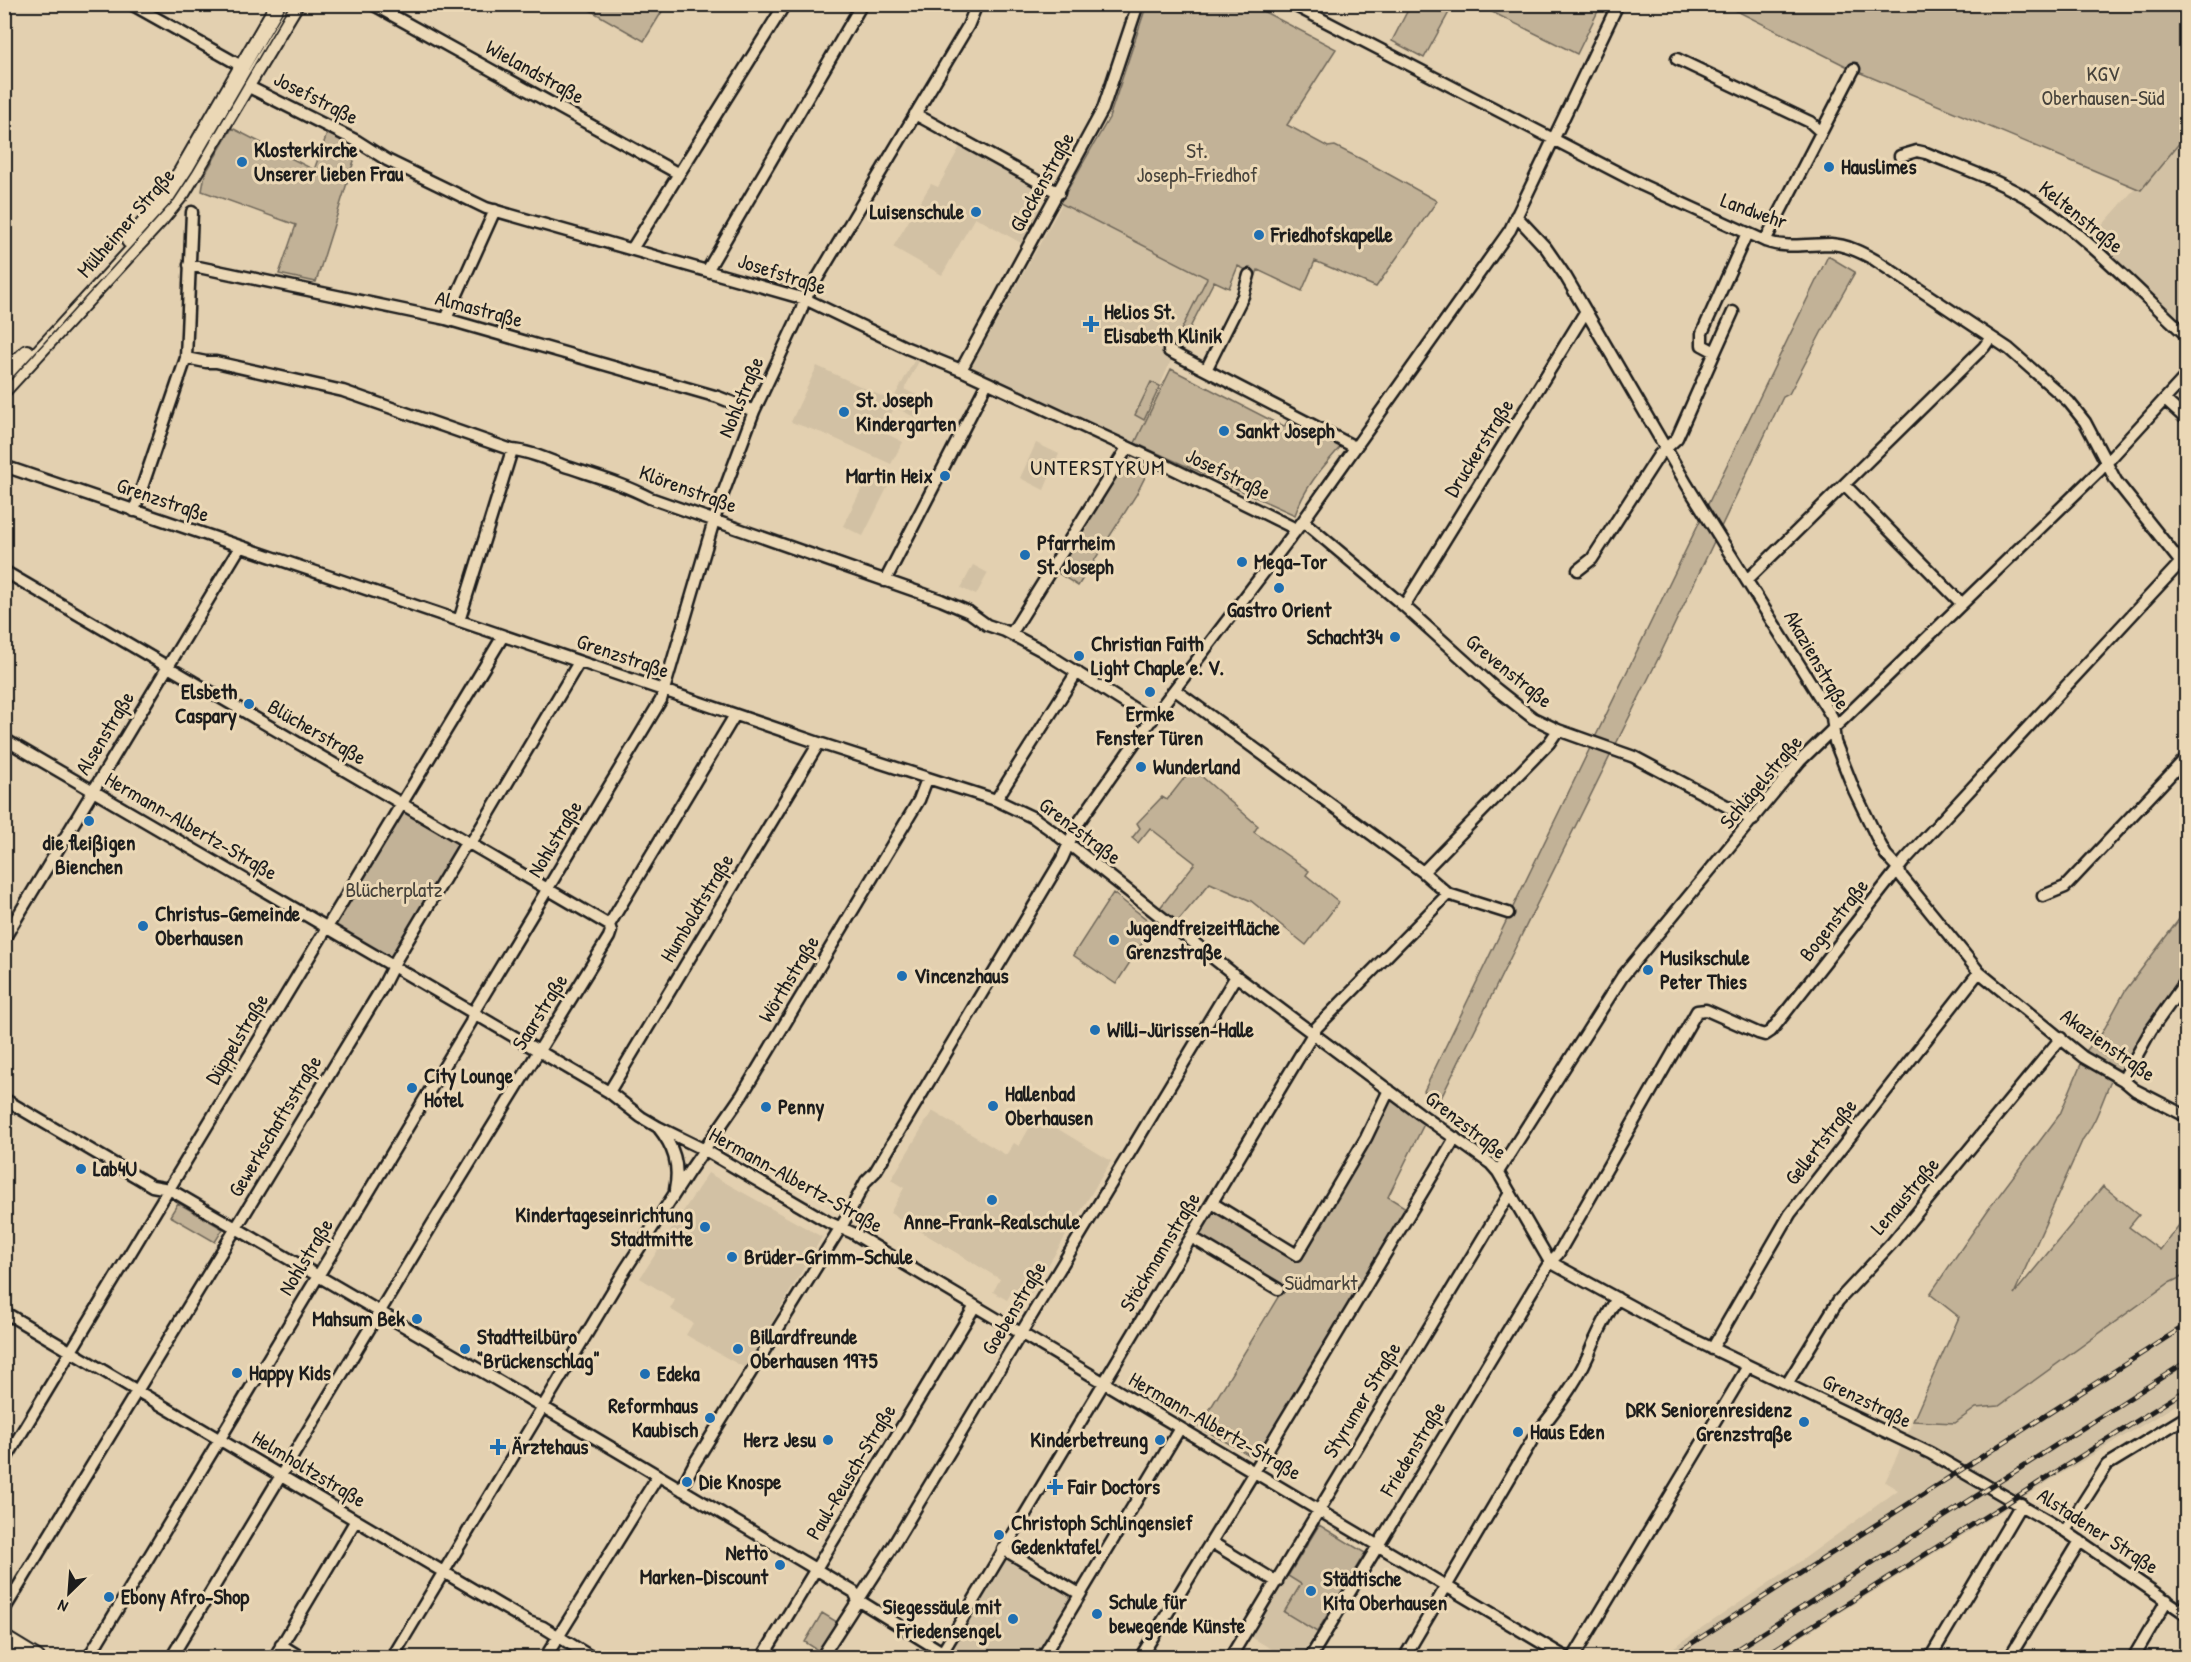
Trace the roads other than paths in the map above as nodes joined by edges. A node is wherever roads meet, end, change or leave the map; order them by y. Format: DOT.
graph roads {
  1 [pos="131,4"];
  2 [pos="278,4"];
  3 [pos="296,4"];
  4 [pos="372,4"];
  5 [pos="785,4"];
  6 [pos="862,4"];
  7 [pos="977,4"];
  8 [pos="1138,4"];
  9 [pos="1292,4"];
  10 [pos="1618,4"];
  11 [pos="1677,59"];
  12 [pos="241,67"];
  13 [pos="1854,69"];
  14 [pos="247,86"];
  15 [pos="915,114"];
  16 [pos="1820,131"];
  17 [pos="1552,140"];
  18 [pos="1900,156"];
  19 [pos="679,174"];
  20 [pos="1059,193"];
  21 [pos="495,210"];
  22 [pos="192,212"];
  23 [pos="1516,216"];
  24 [pos="1747,233"];
  25 [pos="1765,241"];
  26 [pos="632,249"];
  27 [pos="189,265"];
  28 [pos="707,271"];
  29 [pos="1249,275"];
  30 [pos="806,299"];
  31 [pos="1586,311"];
  32 [pos="1733,312"];
  33 [pos="446,319"];
  34 [pos="2187,335"];
  35 [pos="1991,337"];
  36 [pos="1168,351"];
  37 [pos="1715,352"];
  38 [pos="186,358"];
  39 [pos="961,370"];
  40 [pos="1206,370"];
  41 [pos="2187,376"];
  42 [pos="6,383"];
  43 [pos="987,383"];
  44 [pos="2165,400"];
  45 [pos="754,411"];
  46 [pos="2187,419"];
  47 [pos="1355,447"];
  48 [pos="1127,448"];
  49 [pos="1666,448"];
  50 [pos="512,450"];
  51 [pos="2108,462"];
  52 [pos="4,466"];
  53 [pos="1845,485"];
  54 [pos="134,511"];
  55 [pos="715,519"];
  56 [pos="1299,525"];
  57 [pos="240,547"];
  58 [pos="2184,565"];
  59 [pos="1578,570"];
  60 [pos="4,571"];
  61 [pos="1747,580"];
  62 [pos="885,581"];
  63 [pos="1962,604"];
  64 [pos="1404,606"];
  65 [pos="459,621"];
  66 [pos="1011,634"];
  67 [pos="503,636"];
  68 [pos="579,662"];
  69 [pos="167,667"];
  70 [pos="1077,672"];
  71 [pos="663,690"];
  72 [pos="1175,690"];
  73 [pos="735,715"];
  74 [pos="1152,720"];
  75 [pos="1833,728"];
  76 [pos="1558,730"];
  77 [pos="4,739"];
  78 [pos="819,743"];
  79 [pos="2187,758"];
  80 [pos="927,779"];
  81 [pos="93,791"];
  82 [pos="996,800"];
  83 [pos="402,804"];
  84 [pos="1753,820"];
  85 [pos="470,844"];
  86 [pos="1067,844"];
  87 [pos="1898,868"];
  88 [pos="1424,872"];
  89 [pos="548,889"];
  90 [pos="1448,894"];
  91 [pos="2043,896"];
  92 [pos="1508,912"];
  93 [pos="609,925"];
  94 [pos="327,929"];
  95 [pos="4,939"];
  96 [pos="393,966"];
  97 [pos="1979,972"];
  98 [pos="1236,976"];
  99 [pos="2187,981"];
  100 [pos="473,1013"];
  101 [pos="1313,1035"];
  102 [pos="2061,1038"];
  103 [pos="539,1051"];
  104 [pos="2123,1080"];
  105 [pos="1389,1090"];
  106 [pos="609,1092"];
  107 [pos="4,1099"];
  108 [pos="2187,1116"];
  109 [pos="658,1127"];
  110 [pos="1455,1137"];
  111 [pos="705,1150"];
  112 [pos="1498,1172"];
  113 [pos="169,1189"];
  114 [pos="1510,1193"];
  115 [pos="674,1194"];
  116 [pos="1212,1203"];
  117 [pos="840,1227"];
  118 [pos="236,1228"];
  119 [pos="1191,1237"];
  120 [pos="1550,1262"];
  121 [pos="318,1275"];
  122 [pos="1278,1289"];
  123 [pos="1617,1298"];
  124 [pos="975,1306"];
  125 [pos="4,1312"];
  126 [pos="379,1312"];
  127 [pos="1020,1334"];
  128 [pos="1712,1349"];
  129 [pos="71,1352"];
  130 [pos="1748,1366"];
  131 [pos="1103,1383"];
  132 [pos="1787,1384"];
  133 [pos="138,1391"];
  134 [pos="543,1407"];
  135 [pos="2187,1417"];
  136 [pos="1180,1428"];
  137 [pos="220,1439"];
  138 [pos="4,1462"];
  139 [pos="1254,1472"];
  140 [pos="282,1475"];
  141 [pos="658,1476"];
  142 [pos="1985,1484"];
  143 [pos="682,1490"];
  144 [pos="2021,1504"];
  145 [pos="1319,1510"];
  146 [pos="356,1520"];
  147 [pos="2065,1531"];
  148 [pos="2079,1541"];
  149 [pos="1211,1542"];
  150 [pos="1378,1545"];
  151 [pos="1003,1549"];
  152 [pos="815,1569"];
  153 [pos="444,1571"];
  154 [pos="1277,1582"];
  155 [pos="1446,1586"];
  156 [pos="1080,1594"];
  157 [pos="858,1600"];
  158 [pos="2167,1600"];
  159 [pos="4,1610"];
  160 [pos="2187,1614"];
  161 [pos="559,1636"];
  162 [pos="4,1638"];
  163 [pos="281,1645"];
  164 [pos="944,1656"];
  165 [pos="37,1658"];
  166 [pos="88,1658"];
  167 [pos="171,1658"];
  168 [pos="274,1658"];
  169 [pos="302,1658"];
  170 [pos="392,1658"];
  171 [pos="545,1658"];
  172 [pos="593,1658"];
  173 [pos="762,1658"];
  174 [pos="822,1658"];
  175 [pos="1042,1658"];
  176 [pos="1140,1658"];
  177 [pos="1230,1658"];
  178 [pos="1310,1658"];
  179 [pos="1404,1658"];
  180 [pos="1567,1658"];
  181 [pos="1575,1658"];
  182 [pos="1801,1658"];
  183 [pos="1810,1658"];
  184 [pos="1930,1658"];
  185 [pos="2009,1658"];
  186 [pos="2133,1658"];
  1 -- 12 [label="street"];
  2 -- 12 [label="main road, Mülheimer Straße"];
  3 -- 14 [label="main road, Mülheimer Straße"];
  4 -- 19 [label="street, Wielandstraße"];
  5 -- 19 [label="street"];
  6 -- 28 [label="street"];
  7 -- 15 [label="street, Nohlstraße"];
  8 -- 20 [label="street, Glockenstraße"];
  9 -- 17 [label="street, Landwehr"];
  10 -- 17 [label="street"];
  11 -- 16 [label="street"];
  12 -- 14 [label="street"];
  12 -- 42 [label="main road, Mülheimer Straße"];
  13 -- 16 [label="street"];
  14 -- 21 [label="street, Josefstraße"];
  14 -- 42 [label="main road, Mülheimer Straße"];
  15 -- 20 [label="street"];
  15 -- 30 [label="street, Nohlstraße"];
  16 -- 25 [label="street"];
  17 -- 23 [label="street"];
  17 -- 24 [label="street, Landwehr"];
  18 -- 34 [label="street, Keltenstraße"];
  19 -- 26 [label="street"];
  20 -- 39 [label="street, Glockenstraße"];
  21 -- 26 [label="street, Josefstraße"];
  21 -- 33 [label="street"];
  22 -- 27 [label="street"];
  23 -- 31 [label="street, Akazienstraße"];
  23 -- 47 [label="street"];
  24 -- 25 [label="street, Landwehr"];
  24 -- 37 [label="street"];
  25 -- 35 [label="street, Landwehr"];
  26 -- 28 [label="street, Josefstraße"];
  27 -- 33 [label="street, Almastraße"];
  27 -- 38 [label="street"];
  28 -- 30 [label="street, Josefstraße"];
  29 -- 40 [label="street"];
  30 -- 39 [label="street, Josefstraße"];
  30 -- 45 [label="street, Nohlstraße"];
  31 -- 49 [label="street, Akazienstraße"];
  31 -- 64 [label="street, Druckerstraße"];
  32 -- 37 [label="street"];
  33 -- 45 [label="street, Almastraße"];
  35 -- 51 [label="street, Landwehr"];
  35 -- 53 [label="street"];
  36 -- 40 [label="street"];
  37 -- 49 [label="street"];
  38 -- 50 [label="street, Klörenstraße"];
  38 -- 54 [label="street"];
  39 -- 43 [label="street, Josefstraße"];
  40 -- 47 [label="street"];
  41 -- 44 [label="street, Schlägelstraße"];
  43 -- 48 [label="street, Josefstraße"];
  43 -- 62 [label="street"];
  44 -- 46 [label="street"];
  44 -- 51 [label="street, Schlägelstraße"];
  45 -- 55 [label="street, Nohlstraße"];
  47 -- 56 [label="street"];
  48 -- 56 [label="street, Josefstraße"];
  48 -- 66 [label="street"];
  49 -- 59 [label="street"];
  49 -- 61 [label="street, Akazienstraße"];
  50 -- 55 [label="street, Klörenstraße"];
  50 -- 65 [label="street"];
  51 -- 58 [label="street, Landwehr"];
  51 -- 63 [label="street, Schlägelstraße"];
  52 -- 54 [label="street, Grenzstraße"];
  53 -- 61 [label="street"];
  53 -- 63 [label="street"];
  54 -- 57 [label="street, Grenzstraße"];
  55 -- 62 [label="street, Klörenstraße"];
  55 -- 71 [label="street, Nohlstraße"];
  56 -- 64 [label="street, Grevenstraße"];
  56 -- 72 [label="street"];
  57 -- 65 [label="street, Grenzstraße"];
  57 -- 69 [label="street, Alsenstraße"];
  58 -- 87 [label="street, Bogenstraße"];
  60 -- 69 [label="street, Blücherstraße"];
  61 -- 75 [label="street, Akazienstraße"];
  62 -- 66 [label="street, Klörenstraße"];
  63 -- 75 [label="street, Schlägelstraße"];
  64 -- 76 [label="street, Grevenstraße"];
  65 -- 67 [label="street, Grenzstraße"];
  66 -- 70 [label="street, Klörenstraße"];
  67 -- 68 [label="street, Grenzstraße"];
  67 -- 83 [label="street, Düppelstraße"];
  68 -- 71 [label="street, Grenzstraße"];
  68 -- 85 [label="street, Gewerkschaftsstraße"];
  69 -- 81 [label="street, Alsenstraße"];
  69 -- 83 [label="street, Blücherstraße"];
  70 -- 74 [label="street, Klörenstraße"];
  70 -- 82 [label="street"];
  71 -- 73 [label="street, Grenzstraße"];
  71 -- 89 [label="street, Nohlstraße"];
  72 -- 74 [label="street"];
  72 -- 88 [label="street"];
  73 -- 78 [label="street, Grenzstraße"];
  73 -- 93 [label="street, Saarstraße"];
  74 -- 86 [label="street"];
  75 -- 84 [label="street, Schlägelstraße"];
  75 -- 87 [label="street, Akazienstraße"];
  76 -- 84 [label="street, Grevenstraße"];
  76 -- 88 [label="street"];
  77 -- 81 [label="street, Hermann-Albertz-Straße"];
  78 -- 80 [label="street, Grenzstraße"];
  78 -- 106 [label="street, Humboldtstraße"];
  79 -- 91 [label="street"];
  80 -- 82 [label="street, Grenzstraße"];
  80 -- 111 [label="street, Wörthstraße"];
  81 -- 94 [label="street, Hermann-Albertz-Straße"];
  81 -- 95 [label="street, Alsenstraße"];
  82 -- 86 [label="street, Grenzstraße"];
  83 -- 85 [label="street, Blücherstraße"];
  83 -- 94 [label="street, Düppelstraße"];
  84 -- 112 [label="street, Schlägelstraße"];
  85 -- 89 [label="street, Blücherstraße"];
  85 -- 96 [label="street, Gewerkschaftsstraße"];
  86 -- 98 [label="street, Grenzstraße"];
  86 -- 117 [label="street"];
  87 -- 97 [label="street, Akazienstraße"];
  87 -- 120 [label="street, Bogenstraße"];
  88 -- 90 [label="street"];
  89 -- 93 [label="street, Blücherstraße"];
  89 -- 100 [label="street, Nohlstraße"];
  90 -- 92 [label="street"];
  90 -- 101 [label="street, Stöckmannstraße"];
  93 -- 103 [label="street, Saarstraße"];
  94 -- 96 [label="street, Hermann-Albertz-Straße"];
  94 -- 113 [label="street, Düppelstraße"];
  96 -- 100 [label="street, Hermann-Albertz-Straße"];
  96 -- 118 [label="street, Gewerkschaftsstraße"];
  97 -- 102 [label="street, Akazienstraße"];
  97 -- 128 [label="street, Gellertstraße"];
  98 -- 101 [label="street, Grenzstraße"];
  98 -- 127 [label="street, Goebenstraße"];
  99 -- 104 [label="street"];
  100 -- 103 [label="street, Hermann-Albertz-Straße"];
  100 -- 121 [label="street, Nohlstraße"];
  101 -- 105 [label="street, Grenzstraße"];
  101 -- 116 [label="street, Stöckmannstraße"];
  102 -- 104 [label="street, Akazienstraße"];
  102 -- 132 [label="street, Lenaustraße"];
  103 -- 106 [label="street, Hermann-Albertz-Straße"];
  103 -- 126 [label="street, Saarstraße"];
  104 -- 108 [label="street, Akazienstraße"];
  105 -- 110 [label="street, Grenzstraße"];
  105 -- 116 [label="street"];
  106 -- 109 [label="street, Hermann-Albertz-Straße"];
  107 -- 113 [label="street"];
  109 -- 111 [label="street, Hermann-Albertz-Straße"];
  109 -- 115 [label="street, Wörthstraße"];
  110 -- 112 [label="street, Grenzstraße"];
  110 -- 139 [label="street"];
  111 -- 115 [label="street, Wörthstraße"];
  111 -- 117 [label="street, Hermann-Albertz-Straße"];
  112 -- 114 [label="street, Grenzstraße"];
  113 -- 118 [label="street"];
  113 -- 129 [label="street, Düppelstraße"];
  114 -- 120 [label="street, Grenzstraße"];
  114 -- 145 [label="street, Styrumer Straße"];
  115 -- 134 [label="street, Wörthstraße"];
  116 -- 119 [label="street, Stöckmannstraße"];
  117 -- 124 [label="street, Hermann-Albertz-Straße"];
  117 -- 143 [label="street"];
  118 -- 121 [label="street"];
  118 -- 133 [label="street, Gewerkschaftsstraße"];
  119 -- 122 [label="street"];
  119 -- 131 [label="street, Stöckmannstraße"];
  120 -- 123 [label="street, Grenzstraße"];
  120 -- 150 [label="street, Friedenstraße"];
  121 -- 126 [label="street"];
  121 -- 137 [label="street, Nohlstraße"];
  123 -- 128 [label="street, Grenzstraße"];
  123 -- 155 [label="street"];
  124 -- 127 [label="street, Hermann-Albertz-Straße"];
  124 -- 152 [label="street, Paul-Reusch-Straße"];
  125 -- 129 [label="street, Helmholtzstraße"];
  126 -- 134 [label="street"];
  126 -- 140 [label="street, Saarstraße"];
  127 -- 131 [label="street, Hermann-Albertz-Straße"];
  127 -- 157 [label="street, Goebenstraße"];
  128 -- 130 [label="street, Grenzstraße"];
  129 -- 133 [label="street, Helmholtzstraße"];
  129 -- 138 [label="street, Düppelstraße"];
  130 -- 132 [label="street, Grenzstraße"];
  130 -- 181 [label="street"];
  131 -- 136 [label="street, Hermann-Albertz-Straße"];
  131 -- 151 [label="street, Stöckmannstraße"];
  132 -- 142 [label="street, Grenzstraße"];
  133 -- 137 [label="street, Helmholtzstraße"];
  133 -- 159 [label="street, Gewerkschaftsstraße"];
  134 -- 141 [label="street"];
  134 -- 153 [label="street, Wörthstraße"];
  135 -- 147 [label="street"];
  136 -- 139 [label="street, Hermann-Albertz-Straße"];
  136 -- 156 [label="street"];
  137 -- 140 [label="street, Helmholtzstraße"];
  137 -- 166 [label="street, Nohlstraße"];
  139 -- 145 [label="street, Hermann-Albertz-Straße"];
  139 -- 149 [label="street"];
  140 -- 146 [label="street, Helmholtzstraße"];
  140 -- 167 [label="street, Saarstraße"];
  141 -- 143 [label="street"];
  141 -- 161 [label="street"];
  142 -- 144 [label="street, Alstadener Straße"];
  143 -- 152 [label="street"];
  144 -- 147 [label="street, Alstadener Straße"];
  144 -- 184 [label="street"];
  145 -- 150 [label="street, Hermann-Albertz-Straße"];
  145 -- 154 [label="street, Styrumer Straße"];
  146 -- 153 [label="street, Helmholtzstraße"];
  146 -- 163 [label="street"];
  147 -- 148 [label="street, Alstadener Straße"];
  148 -- 158 [label="street, Alstadener Straße"];
  148 -- 185 [label="street"];
  149 -- 154 [label="street"];
  149 -- 176 [label="street"];
  150 -- 155 [label="street, Hermann-Albertz-Straße"];
  150 -- 178 [label="street, Friedenstraße"];
  151 -- 156 [label="street"];
  151 -- 164 [label="street, Stöckmannstraße"];
  152 -- 157 [label="street"];
  152 -- 173 [label="street, Paul-Reusch-Straße"];
  153 -- 161 [label="street, Helmholtzstraße"];
  153 -- 170 [label="street, Wörthstraße"];
  154 -- 177 [label="street, Styrumer Straße"];
  155 -- 179 [label="street"];
  155 -- 180 [label="street, Hermann-Albertz-Straße"];
  156 -- 175 [label="street"];
  157 -- 164 [label="street"];
  157 -- 174 [label="street, Goebenstraße"];
  158 -- 160 [label="street, Alstadener Straße"];
  158 -- 186 [label="street"];
  161 -- 171 [label="street"];
  161 -- 172 [label="street, Helmholtzstraße"];
  162 -- 165 [label="main road"];
  163 -- 168 [label="street"];
  163 -- 169 [label="street"];
  182 -- 183 [label="street"];
}
